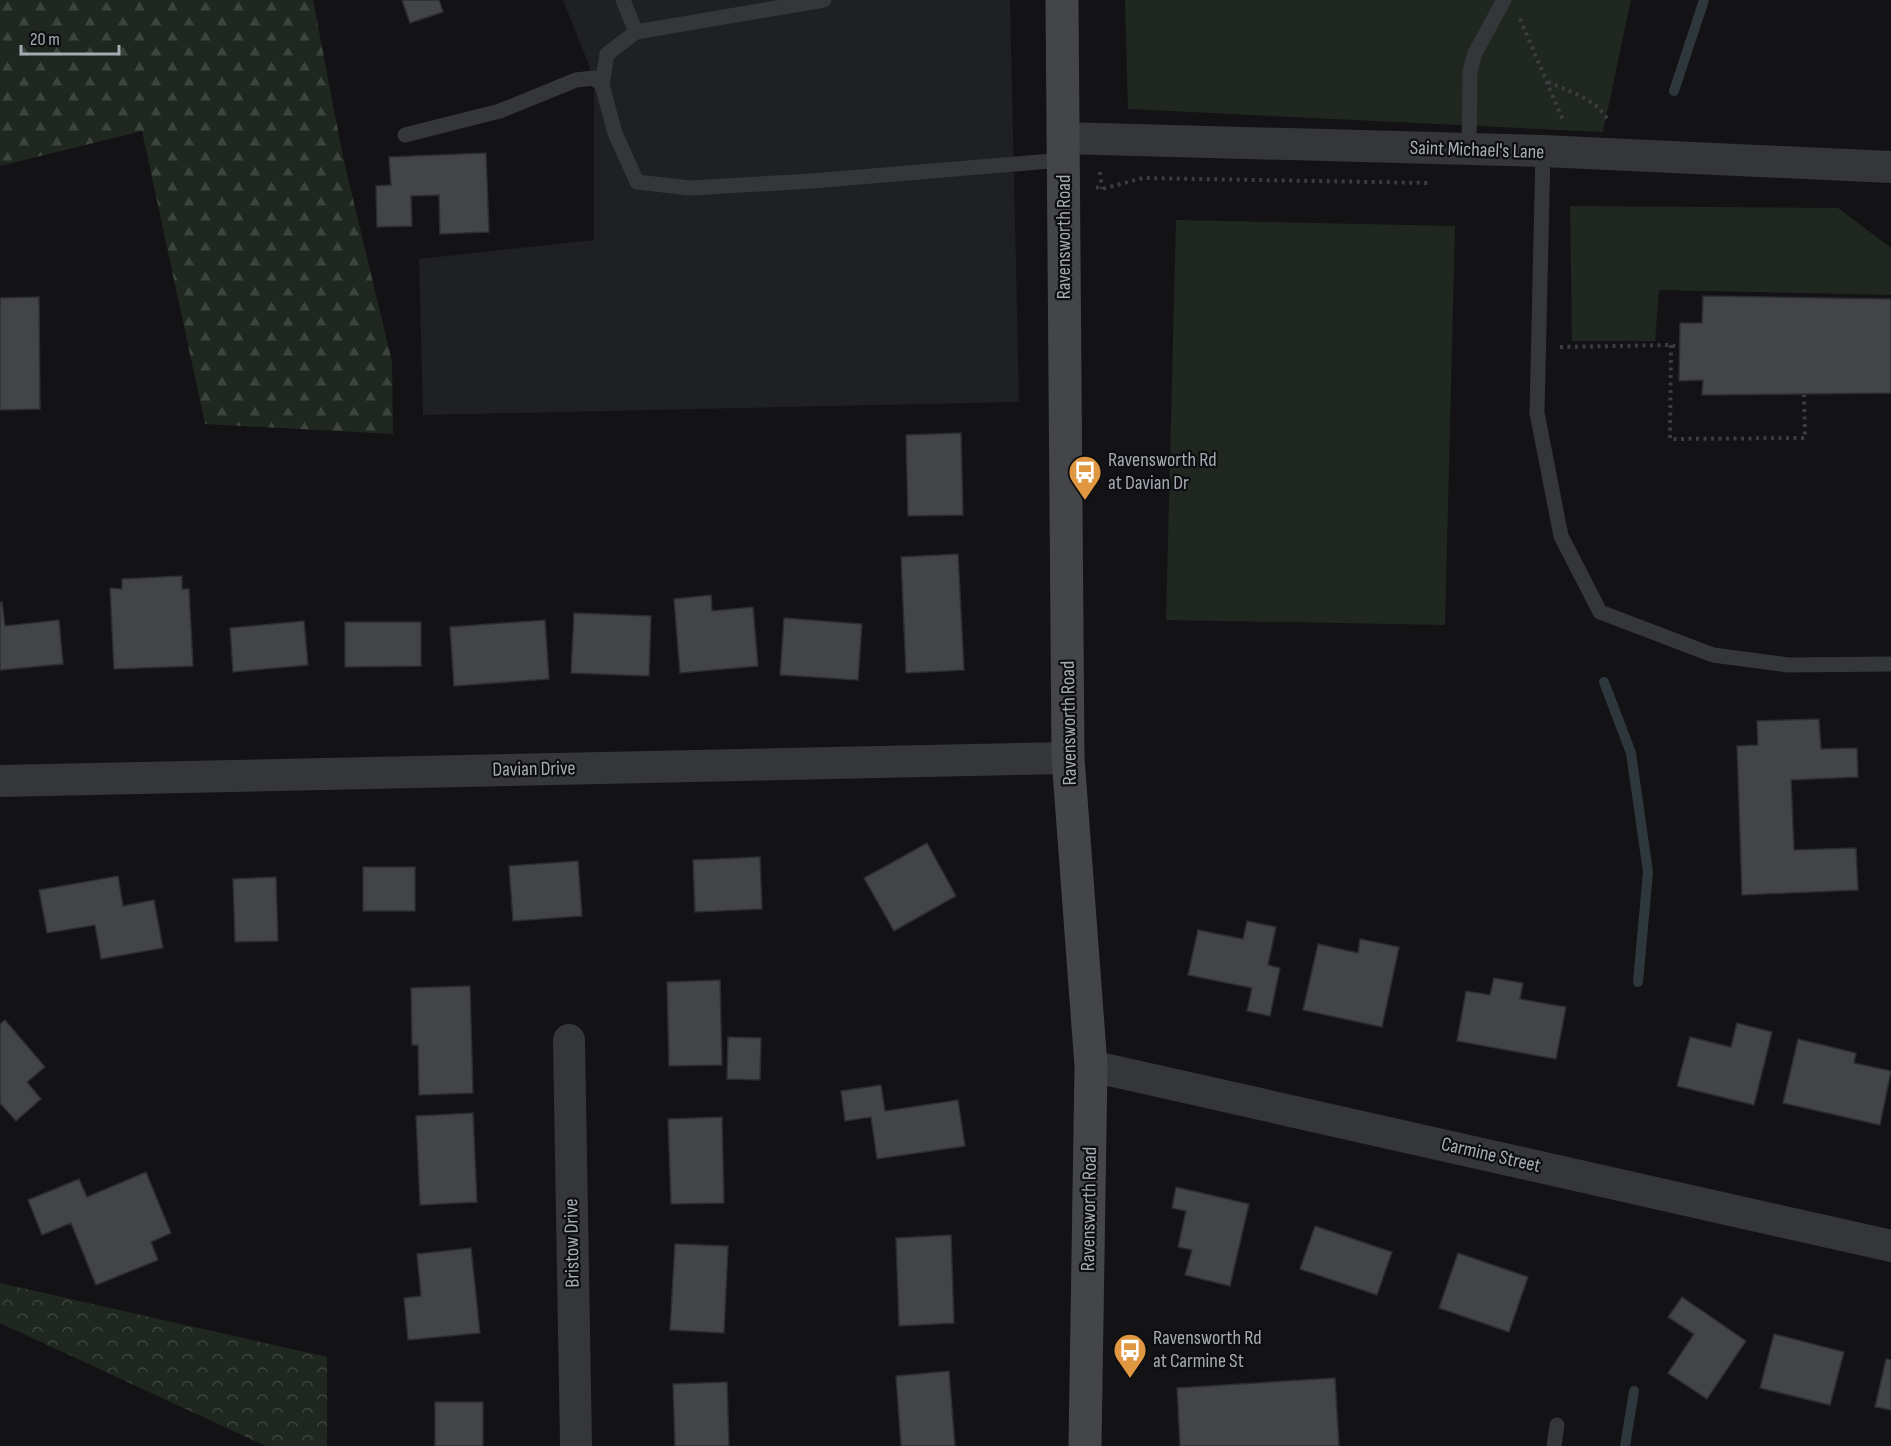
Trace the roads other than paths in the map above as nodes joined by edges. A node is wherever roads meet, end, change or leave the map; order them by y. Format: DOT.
graph roads {
  1 [pos="623,0"];
  2 [pos="824,0"];
  3 [pos="1062,0"];
  4 [pos="1509,5"];
  5 [pos="636,32"];
  6 [pos="602,85"];
  7 [pos="405,135"];
  8 [pos="1469,150"];
  9 [pos="1543,152"];
  10 [pos="1063,159"];
  11 [pos="1891,167"];
  12 [pos="1891,664"];
  13 [pos="1068,758"];
  14 [pos="0,781"];
  15 [pos="569,1040"];
  16 [pos="1091,1066"];
  17 [pos="1891,1246"];
  18 [pos="1557,1425"];
  19 [pos="576,1446"];
  20 [pos="1085,1446"];
  21 [pos="1554,1446"];
  1 -- 5 [label="lane"];
  2 -- 5 [label="lane"];
  3 -- 10 [label="main road, Ravensworth Road"];
  4 -- 8 [label="lane"];
  5 -- 6 [label="lane"];
  6 -- 7 [label="lane"];
  6 -- 10 [label="lane"];
  8 -- 9 [label="street, Saint Michael's Lane"];
  8 -- 10 [label="street, Saint Michael's Lane"];
  9 -- 11 [label="street, Saint Michael's Lane"];
  9 -- 12 [label="lane"];
  10 -- 13 [label="main road, Ravensworth Road"];
  13 -- 14 [label="street, Davian Drive"];
  13 -- 16 [label="main road, Ravensworth Road"];
  15 -- 19 [label="street, Bristow Drive"];
  16 -- 17 [label="street, Carmine Street"];
  16 -- 20 [label="main road, Ravensworth Road"];
  18 -- 21 [label="lane"];
}
